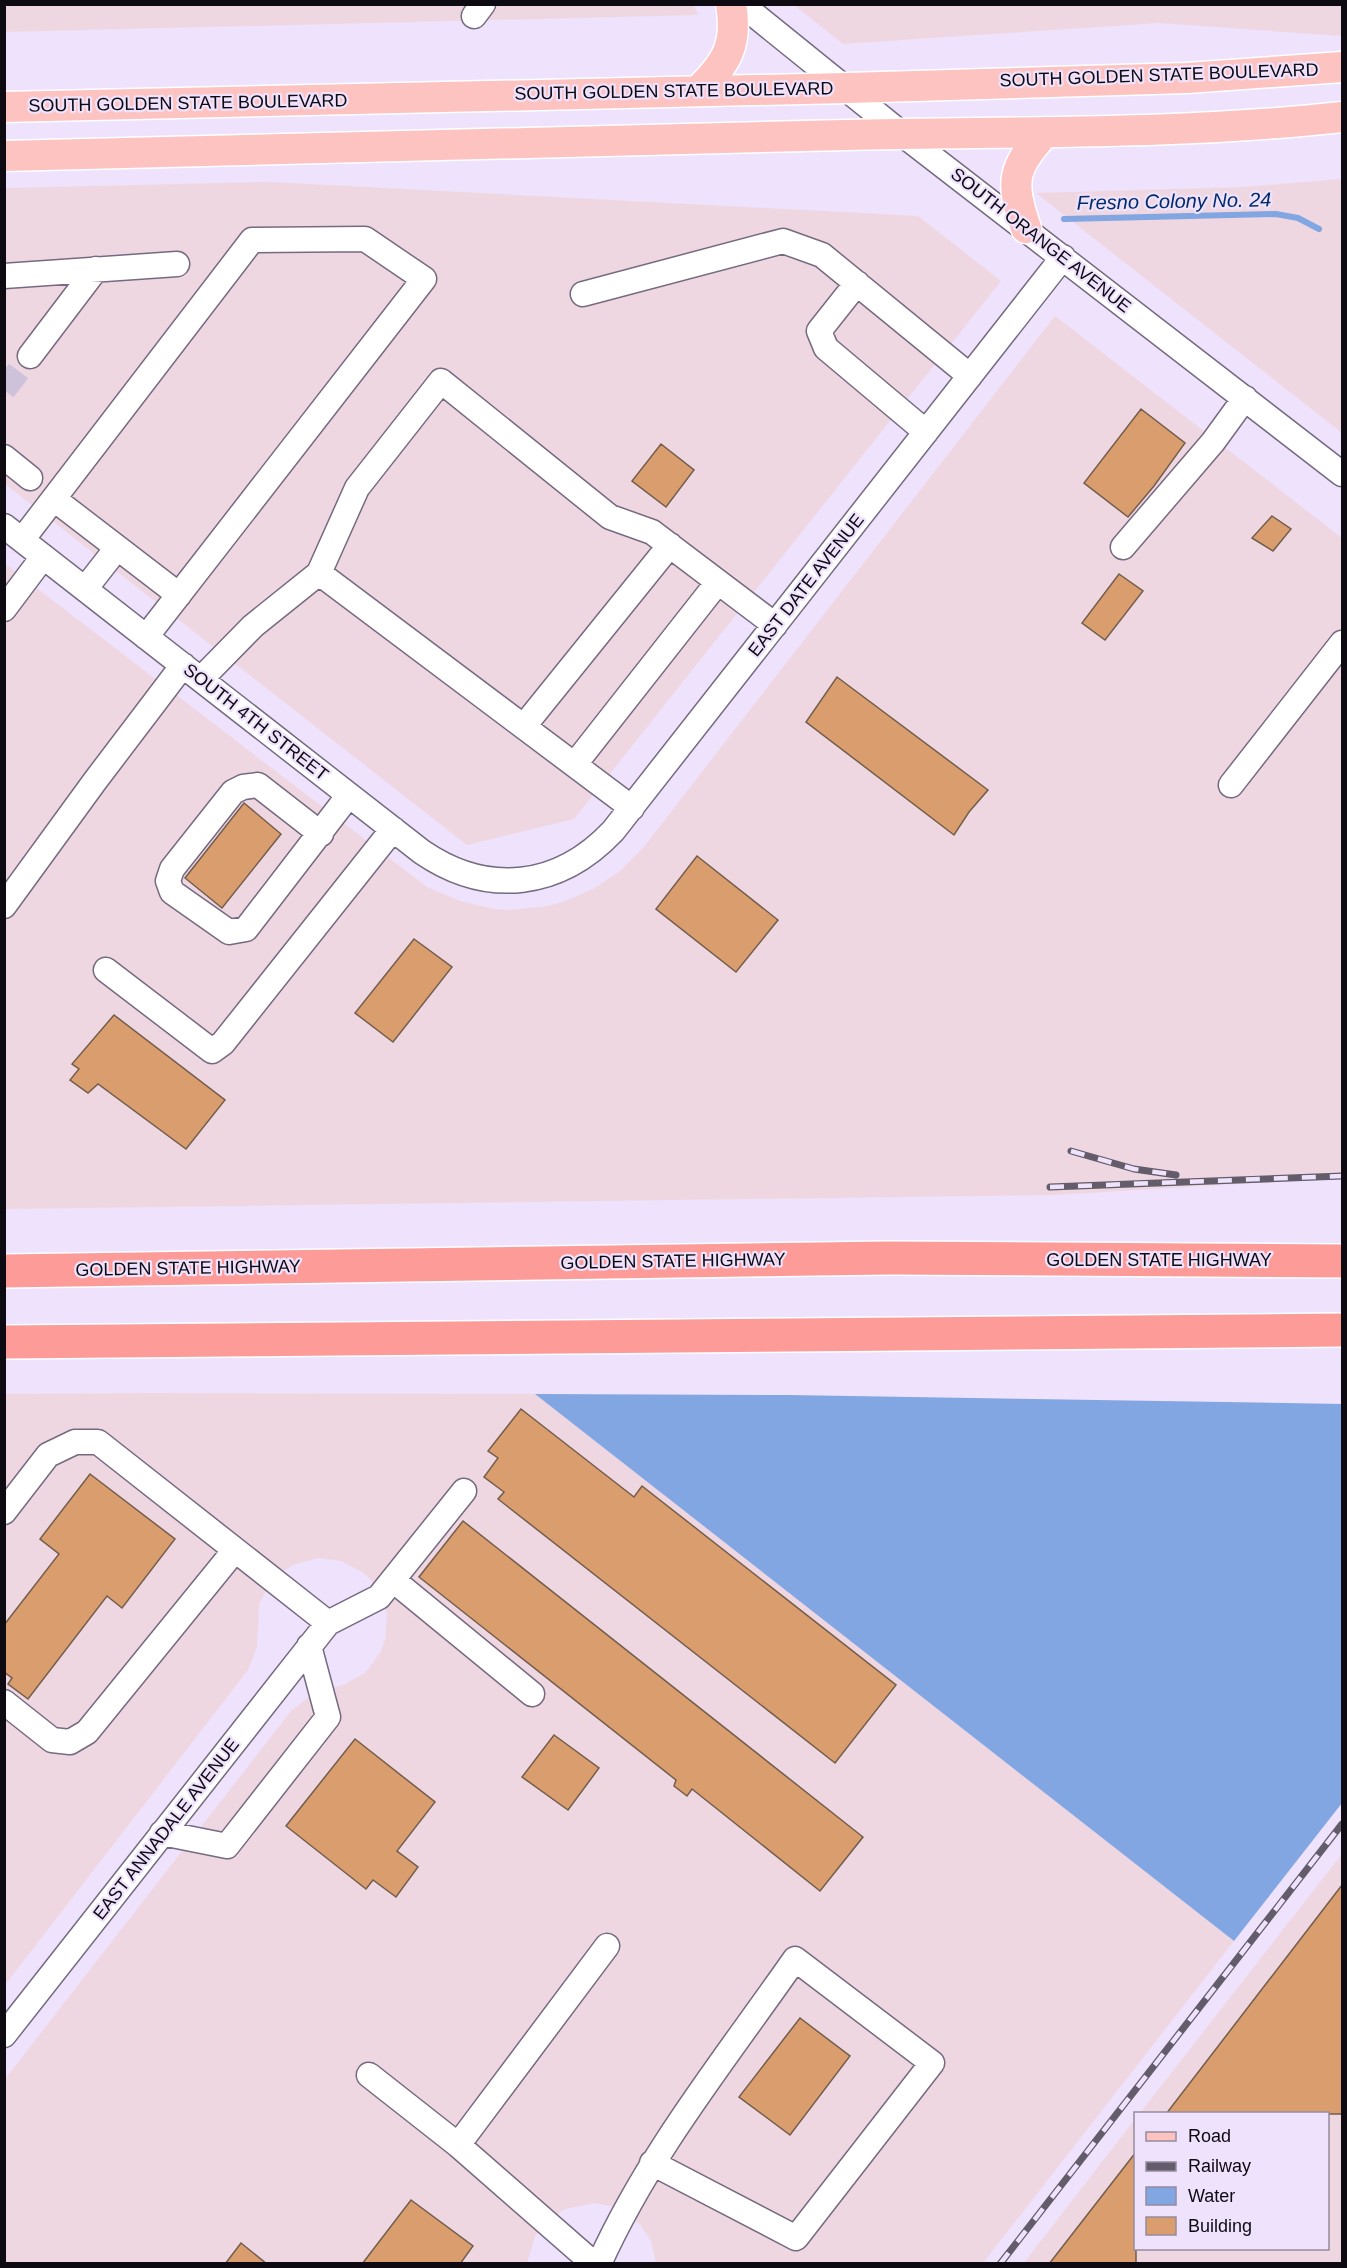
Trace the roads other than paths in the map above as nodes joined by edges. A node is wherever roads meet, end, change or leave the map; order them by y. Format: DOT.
graph roads {
  1 [pos="731,4"];
  2 [pos="741,4"];
  3 [pos="1342,66"];
  4 [pos="847,88"];
  5 [pos="699,90"];
  6 [pos="4,107"];
  7 [pos="1342,117"];
  8 [pos="1045,132"];
  9 [pos="902,134"];
  10 [pos="4,156"];
  11 [pos="1026,228"];
  12 [pos="1063,257"];
  13 [pos="177,264"];
  14 [pos="96,269"];
  15 [pos="4,276"];
  16 [pos="857,283"];
  17 [pos="583,294"];
  18 [pos="30,356"];
  19 [pos="970,375"];
  20 [pos="1245,399"];
  21 [pos="926,432"];
  22 [pos="4,457"];
  23 [pos="1342,474"];
  24 [pos="30,478"];
  25 [pos="54,499"];
  26 [pos="13,533"];
  27 [pos="670,545"];
  28 [pos="1123,547"];
  29 [pos="117,548"];
  30 [pos="44,556"];
  31 [pos="319,573"];
  32 [pos="718,582"];
  33 [pos="85,589"];
  34 [pos="179,595"];
  35 [pos="4,609"];
  36 [pos="776,625"];
  37 [pos="146,637"];
  38 [pos="1342,643"];
  39 [pos="192,672"];
  40 [pos="524,726"];
  41 [pos="575,764"];
  42 [pos="1231,784"];
  43 [pos="349,795"];
  44 [pos="632,808"];
  45 [pos="393,830"];
  46 [pos="321,834"];
  47 [pos="524,881"];
  48 [pos="4,906"];
  49 [pos="106,970"];
  50 [pos="1342,1261"];
  51 [pos="4,1271"];
  52 [pos="1342,1330"];
  53 [pos="4,1342"];
  54 [pos="464,1491"];
  55 [pos="4,1512"];
  56 [pos="235,1550"];
  57 [pos="393,1580"];
  58 [pos="328,1623"];
  59 [pos="309,1646"];
  60 [pos="532,1694"];
  61 [pos="4,1702"];
  62 [pos="162,1833"];
  63 [pos="607,1946"];
  64 [pos="4,2035"];
  65 [pos="369,2075"];
  66 [pos="458,2145"];
  67 [pos="652,2163"];
  68 [pos="597,2264"];
  1 -- 5 [label="main road"];
  2 -- 4 [label="street, SOUTH ORANGE AVENUE"];
  3 -- 4 [label="main road, SOUTH GOLDEN STATE BOULEVARD"];
  4 -- 5 [label="main road, SOUTH GOLDEN STATE BOULEVARD"];
  4 -- 9 [label="street, SOUTH ORANGE AVENUE"];
  5 -- 6 [label="main road, SOUTH GOLDEN STATE BOULEVARD"];
  7 -- 8 [label="main road"];
  8 -- 9 [label="main road"];
  8 -- 11 [label="main road"];
  9 -- 10 [label="main road"];
  9 -- 11 [label="street, SOUTH ORANGE AVENUE"];
  11 -- 12 [label="street, SOUTH ORANGE AVENUE"];
  12 -- 19 [label="street, EAST DATE AVENUE"];
  12 -- 20 [label="street, SOUTH ORANGE AVENUE"];
  13 -- 14 [label="street"];
  14 -- 15 [label="street"];
  14 -- 18 [label="street"];
  16 -- 17 [label="street"];
  16 -- 19 [label="street"];
  16 -- 21 [label="street"];
  19 -- 21 [label="street, EAST DATE AVENUE"];
  20 -- 23 [label="street, SOUTH ORANGE AVENUE"];
  20 -- 28 [label="street"];
  21 -- 36 [label="street, EAST DATE AVENUE"];
  22 -- 24 [label="street"];
  25 -- 26 [label="street"];
  25 -- 29 [label="street"];
  25 -- 34 [label="street"];
  26 -- 30 [label="street, SOUTH 4TH STREET"];
  27 -- 31 [label="street"];
  27 -- 32 [label="street"];
  27 -- 40 [label="street"];
  29 -- 33 [label="street"];
  29 -- 34 [label="street"];
  30 -- 33 [label="street, SOUTH 4TH STREET"];
  30 -- 35 [label="street"];
  31 -- 39 [label="street"];
  31 -- 40 [label="street"];
  32 -- 36 [label="street"];
  32 -- 41 [label="street"];
  33 -- 37 [label="street, SOUTH 4TH STREET"];
  34 -- 37 [label="street"];
  36 -- 44 [label="street, EAST DATE AVENUE"];
  37 -- 39 [label="street, SOUTH 4TH STREET"];
  38 -- 42 [label="street"];
  39 -- 43 [label="street, SOUTH 4TH STREET"];
  39 -- 48 [label="street"];
  40 -- 41 [label="street"];
  41 -- 44 [label="street"];
  43 -- 45 [label="street, SOUTH 4TH STREET"];
  43 -- 46 [label="street"];
  44 -- 47 [label="street, EAST DATE AVENUE"];
  45 -- 47 [label="street, SOUTH 4TH STREET"];
  45 -- 49 [label="street"];
  46 -- 46 [label="street"];
  50 -- 51 [label="highway, GOLDEN STATE HIGHWAY"];
  52 -- 53 [label="highway"];
  54 -- 57 [label="street"];
  55 -- 56 [label="street"];
  56 -- 58 [label="street"];
  56 -- 61 [label="street"];
  57 -- 58 [label="street"];
  57 -- 60 [label="street"];
  58 -- 59 [label="street, EAST ANNADALE AVENUE"];
  59 -- 62 [label="street, EAST ANNADALE AVENUE"];
  59 -- 62 [label="street"];
  62 -- 64 [label="street, EAST ANNADALE AVENUE"];
  63 -- 66 [label="street"];
  65 -- 66 [label="street"];
  66 -- 68 [label="street"];
  67 -- 67 [label="street"];
  67 -- 68 [label="street"];
}
